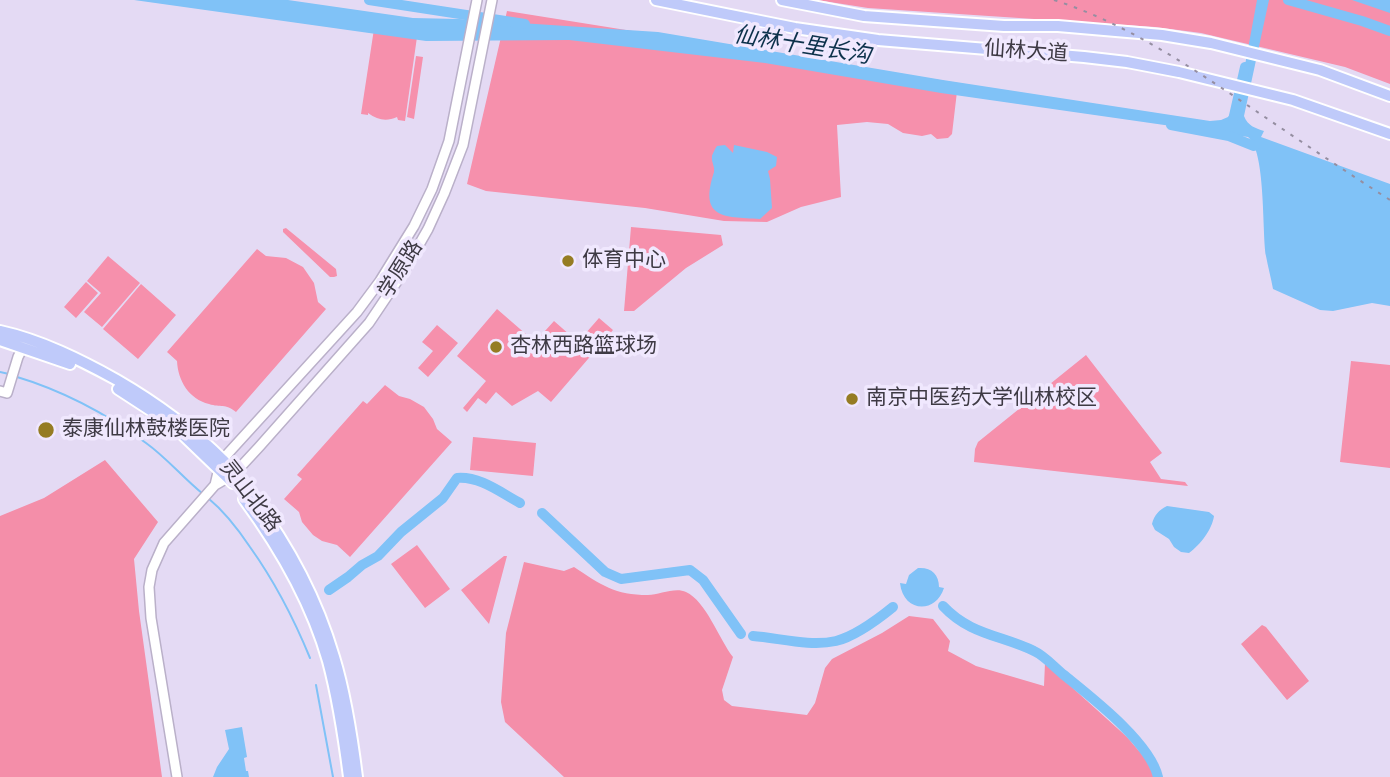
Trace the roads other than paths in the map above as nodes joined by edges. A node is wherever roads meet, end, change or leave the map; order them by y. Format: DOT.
graph roads {
  1 [pos="656,0"];
  2 [pos="782,0"];
  3 [pos="477,1"];
  4 [pos="492,2"];
  5 [pos="1390,96"];
  6 [pos="1390,134"];
  7 [pos="0,331"];
  8 [pos="0,340"];
  9 [pos="21,352"];
  10 [pos="4,392"];
  11 [pos="220,464"];
  12 [pos="232,476"];
  13 [pos="215,485"];
  14 [pos="177,777"];
  15 [pos="349,777"];
  16 [pos="357,777"];
  1 -- 6 [label="main road, 仙林大道"];
  2 -- 5 [label="main road, 仙林大道"];
  3 -- 11 [label="street, 学原路"];
  4 -- 12 [label="street, 学原路"];
  7 -- 11 [label="main road, 灵山北路"];
  8 -- 9 [label="main road, 灵山北路"];
  9 -- 10 [label="street"];
  9 -- 11 [label="main road, 灵山北路"];
  11 -- 12 [label="main road, 灵山北路"];
  11 -- 13 [label="street, 学原路"];
  12 -- 13 [label="street, 学原路"];
  12 -- 15 [label="main road, 灵山北路"];
  12 -- 16 [label="main road, 灵山北路"];
  13 -- 14 [label="street, 学原路"];
}
